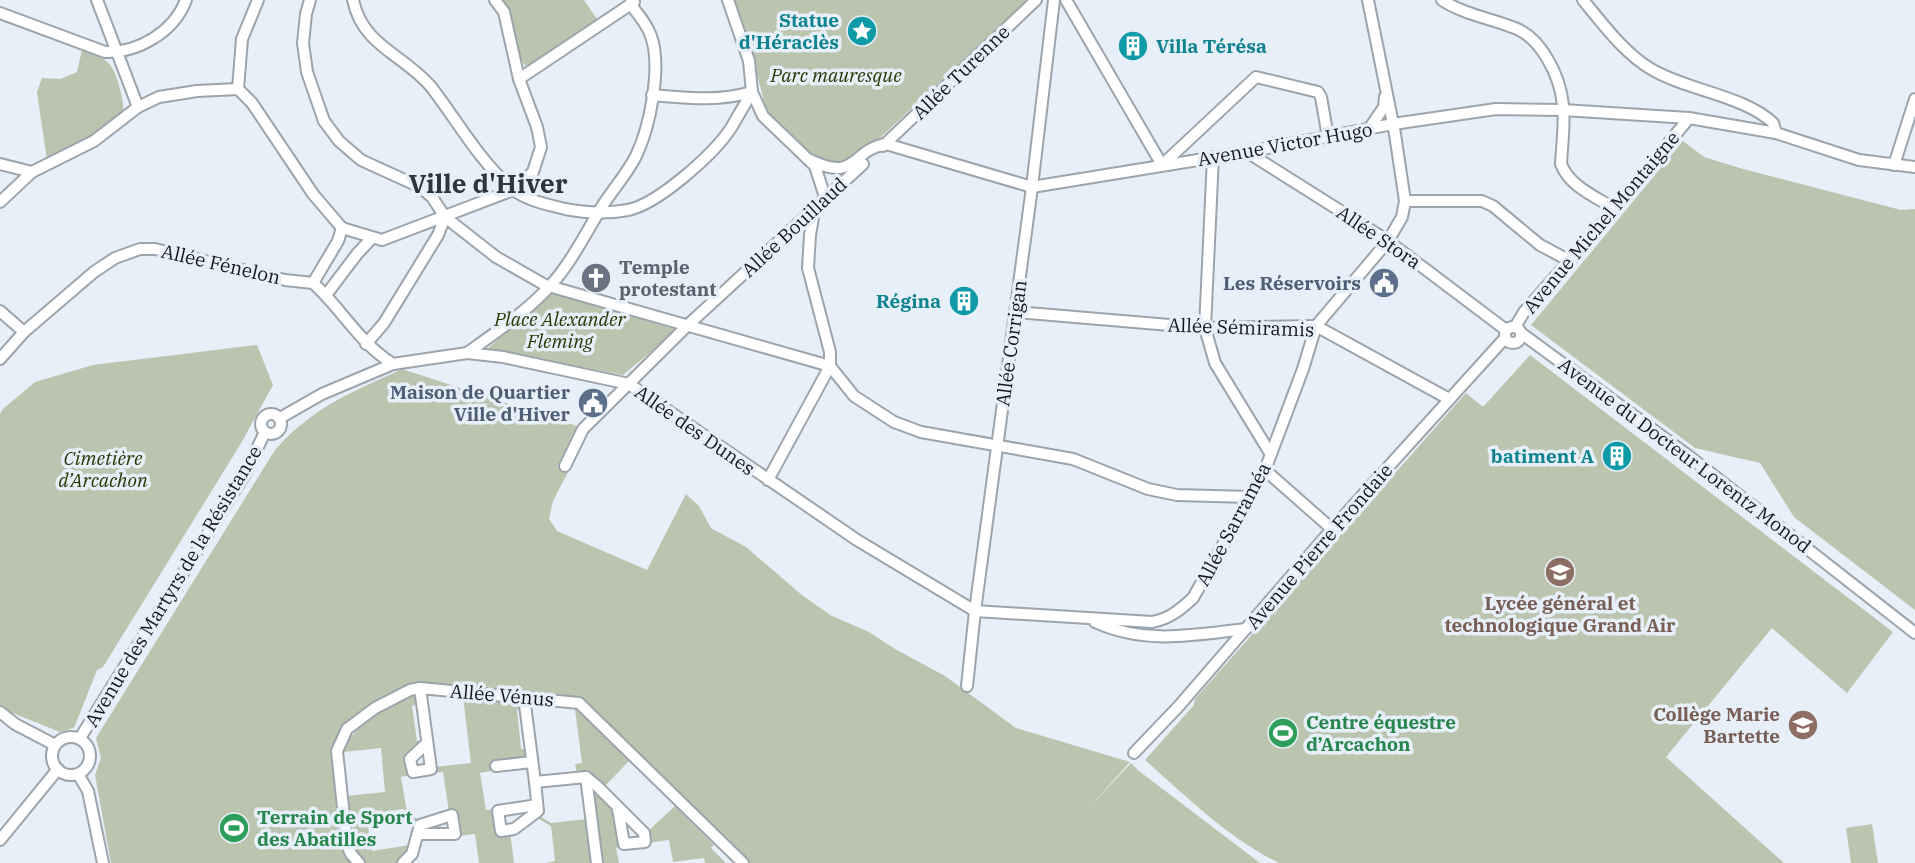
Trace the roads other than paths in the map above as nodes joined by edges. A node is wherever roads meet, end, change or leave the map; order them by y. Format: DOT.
graph roads {
  1 [pos="97,0"];
  2 [pos="187,0"];
  3 [pos="258,0"];
  4 [pos="310,0"];
  5 [pos="353,0"];
  6 [pos="495,0"];
  7 [pos="728,0"];
  8 [pos="1036,0"];
  9 [pos="1054,0"];
  10 [pos="1066,0"];
  11 [pos="1368,0"];
  12 [pos="1441,0"];
  13 [pos="1583,0"];
  14 [pos="633,2"];
  15 [pos="0,13"];
  16 [pos="116,52"];
  17 [pos="519,79"];
  18 [pos="1386,88"];
  19 [pos="238,89"];
  20 [pos="752,92"];
  21 [pos="652,95"];
  22 [pos="1915,99"];
  23 [pos="138,107"];
  24 [pos="1563,110"];
  25 [pos="1378,118"];
  26 [pos="1689,118"];
  27 [pos="1393,124"];
  28 [pos="1369,130"];
  29 [pos="1776,133"];
  30 [pos="1328,137"];
  31 [pos="887,144"];
  32 [pos="1247,152"];
  33 [pos="1213,157"];
  34 [pos="808,159"];
  35 [pos="0,164"];
  36 [pos="1162,165"];
  37 [pos="1894,165"];
  38 [pos="1915,167"];
  39 [pos="839,168"];
  40 [pos="32,172"];
  41 [pos="842,182"];
  42 [pos="1032,187"];
  43 [pos="513,190"];
  44 [pos="825,197"];
  45 [pos="1405,201"];
  46 [pos="0,202"];
  47 [pos="815,206"];
  48 [pos="1615,209"];
  49 [pos="599,213"];
  50 [pos="446,217"];
  51 [pos="342,229"];
  52 [pos="372,238"];
  53 [pos="1388,241"];
  54 [pos="1570,261"];
  55 [pos="313,283"];
  56 [pos="550,286"];
  57 [pos="326,295"];
  58 [pos="0,311"];
  59 [pos="1016,312"];
  60 [pos="690,324"];
  61 [pos="1315,326"];
  62 [pos="1205,328"];
  63 [pos="24,332"];
  64 [pos="1512,332"];
  65 [pos="366,344"];
  66 [pos="467,353"];
  67 [pos="0,359"];
  68 [pos="393,364"];
  69 [pos="830,366"];
  70 [pos="629,384"];
  71 [pos="1449,399"];
  72 [pos="996,446"];
  73 [pos="1270,453"];
  74 [pos="565,466"];
  75 [pos="1265,470"];
  76 [pos="768,480"];
  77 [pos="1250,497"];
  78 [pos="1332,529"];
  79 [pos="975,611"];
  80 [pos="1089,619"];
  81 [pos="1246,629"];
  82 [pos="1915,633"];
  83 [pos="967,686"];
  84 [pos="420,688"];
  85 [pos="524,696"];
  86 [pos="0,712"];
  87 [pos="80,738"];
  88 [pos="427,743"];
  89 [pos="55,745"];
  90 [pos="1134,753"];
  91 [pos="532,762"];
  92 [pos="496,766"];
  93 [pos="58,769"];
  94 [pos="78,774"];
  95 [pos="586,777"];
  96 [pos="535,782"];
  97 [pos="537,805"];
  98 [pos="618,809"];
  99 [pos="418,834"];
  100 [pos="0,840"];
  101 [pos="103,863"];
  102 [pos="359,863"];
  103 [pos="403,863"];
  104 [pos="597,863"];
  105 [pos="743,863"];
  1 -- 16 [label="street"];
  2 -- 16 [label="street"];
  3 -- 19 [label="street"];
  4 -- 50 [label="street"];
  5 -- 43 [label="street"];
  6 -- 17 [label="street"];
  7 -- 20 [label="street"];
  8 -- 31 [label="street, Allée Turenne"];
  9 -- 42 [label="street, Allée Corrigan"];
  10 -- 36 [label="street"];
  11 -- 18 [label="street"];
  12 -- 24 [label="street"];
  13 -- 29 [label="street"];
  14 -- 17 [label="street"];
  14 -- 21 [label="street"];
  15 -- 16 [label="street"];
  16 -- 23 [label="street"];
  17 -- 43 [label="street"];
  18 -- 25 [label="street"];
  18 -- 27 [label="street"];
  19 -- 23 [label="street"];
  19 -- 51 [label="street"];
  20 -- 21 [label="street"];
  20 -- 34 [label="street"];
  20 -- 49 [label="street"];
  21 -- 49 [label="street"];
  22 -- 37 [label="street"];
  23 -- 40 [label="street"];
  24 -- 26 [label="street, Avenue Victor Hugo"];
  24 -- 27 [label="street, Avenue Victor Hugo"];
  24 -- 48 [label="street"];
  25 -- 27 [label="street"];
  25 -- 28 [label="street"];
  26 -- 29 [label="street, Avenue Victor Hugo"];
  26 -- 48 [label="street, Avenue Michel Montaigne"];
  27 -- 28 [label="street, Avenue Victor Hugo"];
  27 -- 45 [label="street"];
  28 -- 30 [label="street, Avenue Victor Hugo"];
  29 -- 37 [label="street, Avenue Victor Hugo"];
  30 -- 32 [label="street, Avenue Victor Hugo"];
  30 -- 36 [label="street"];
  31 -- 39 [label="street"];
  31 -- 41 [label="street, Allée Bouillaud"];
  31 -- 42 [label="street, Avenue Victor Hugo"];
  32 -- 33 [label="street, Avenue Victor Hugo"];
  32 -- 53 [label="street, Allée Stora"];
  33 -- 36 [label="street, Avenue Victor Hugo"];
  33 -- 62 [label="street, Allée Sarraméa"];
  34 -- 39 [label="street"];
  34 -- 44 [label="street"];
  35 -- 40 [label="street"];
  36 -- 42 [label="street, Avenue Victor Hugo"];
  37 -- 38 [label="street, Avenue Victor Hugo"];
  39 -- 41 [label="street"];
  40 -- 46 [label="street"];
  41 -- 44 [label="street, Allée Bouillaud"];
  42 -- 59 [label="street, Allée Corrigan"];
  43 -- 49 [label="street"];
  43 -- 50 [label="street"];
  44 -- 47 [label="street, Allée Bouillaud"];
  45 -- 53 [label="street"];
  45 -- 54 [label="street"];
  47 -- 60 [label="street, Allée Bouillaud"];
  47 -- 69 [label="street"];
  48 -- 54 [label="street, Avenue Michel Montaigne"];
  49 -- 56 [label="street"];
  50 -- 52 [label="street"];
  50 -- 56 [label="street"];
  50 -- 65 [label="street"];
  51 -- 52 [label="street"];
  51 -- 55 [label="street"];
  52 -- 57 [label="street"];
  53 -- 61 [label="street"];
  53 -- 64 [label="street, Allée Stora"];
  54 -- 64 [label="street, Avenue Michel Montaigne"];
  55 -- 57 [label="street"];
  55 -- 63 [label="street, Allée Fénelon"];
  56 -- 60 [label="street"];
  56 -- 66 [label="street"];
  57 -- 65 [label="street"];
  58 -- 63 [label="street"];
  59 -- 62 [label="street, Allée Sémiramis"];
  59 -- 72 [label="street, Allée Corrigan"];
  60 -- 69 [label="street"];
  60 -- 70 [label="street, Allée Bouillaud"];
  61 -- 62 [label="street, Allée Sémiramis"];
  61 -- 71 [label="street, Allée Sémiramis"];
  61 -- 73 [label="street"];
  62 -- 73 [label="street, Allée Sarraméa"];
  63 -- 67 [label="street, Allée Fénelon"];
  64 -- 71 [label="street, Avenue Pierre Frondaie"];
  64 -- 82 [label="street, Avenue du Docteur Lorentz Monod"];
  65 -- 68 [label="street"];
  66 -- 68 [label="street, Allée des Dunes"];
  66 -- 70 [label="street, Allée des Dunes"];
  68 -- 87 [label="street, Avenue des Martyrs de la Résistance"];
  69 -- 72 [label="street"];
  69 -- 76 [label="street"];
  70 -- 74 [label="street, Allée Bouillaud"];
  70 -- 76 [label="street, Allée des Dunes"];
  71 -- 78 [label="street, Avenue Pierre Frondaie"];
  72 -- 77 [label="street"];
  72 -- 79 [label="street, Allée Corrigan"];
  73 -- 75 [label="street, Allée Sarraméa"];
  75 -- 77 [label="street, Allée Sarraméa"];
  75 -- 78 [label="street"];
  76 -- 79 [label="street, Allée des Dunes"];
  77 -- 80 [label="street, Allée Sarraméa"];
  78 -- 81 [label="street, Avenue Pierre Frondaie"];
  79 -- 80 [label="street, Allée Sarraméa"];
  79 -- 83 [label="street, Allée Corrigan"];
  80 -- 81 [label="street"];
  81 -- 90 [label="street, Avenue Pierre Frondaie"];
  84 -- 85 [label="street, Allée Vénus"];
  84 -- 88 [label="street"];
  84 -- 102 [label="street, Allée Vénus"];
  85 -- 91 [label="street"];
  85 -- 105 [label="street, Allée Vénus"];
  86 -- 89 [label="street"];
  87 -- 89 [label="street"];
  87 -- 94 [label="street"];
  89 -- 93 [label="street"];
  91 -- 92 [label="street"];
  91 -- 96 [label="street"];
  93 -- 94 [label="street"];
  93 -- 100 [label="street"];
  94 -- 101 [label="street"];
  95 -- 96 [label="street"];
  95 -- 98 [label="street"];
  95 -- 104 [label="street"];
  96 -- 97 [label="street"];
  99 -- 103 [label="street"];
}
